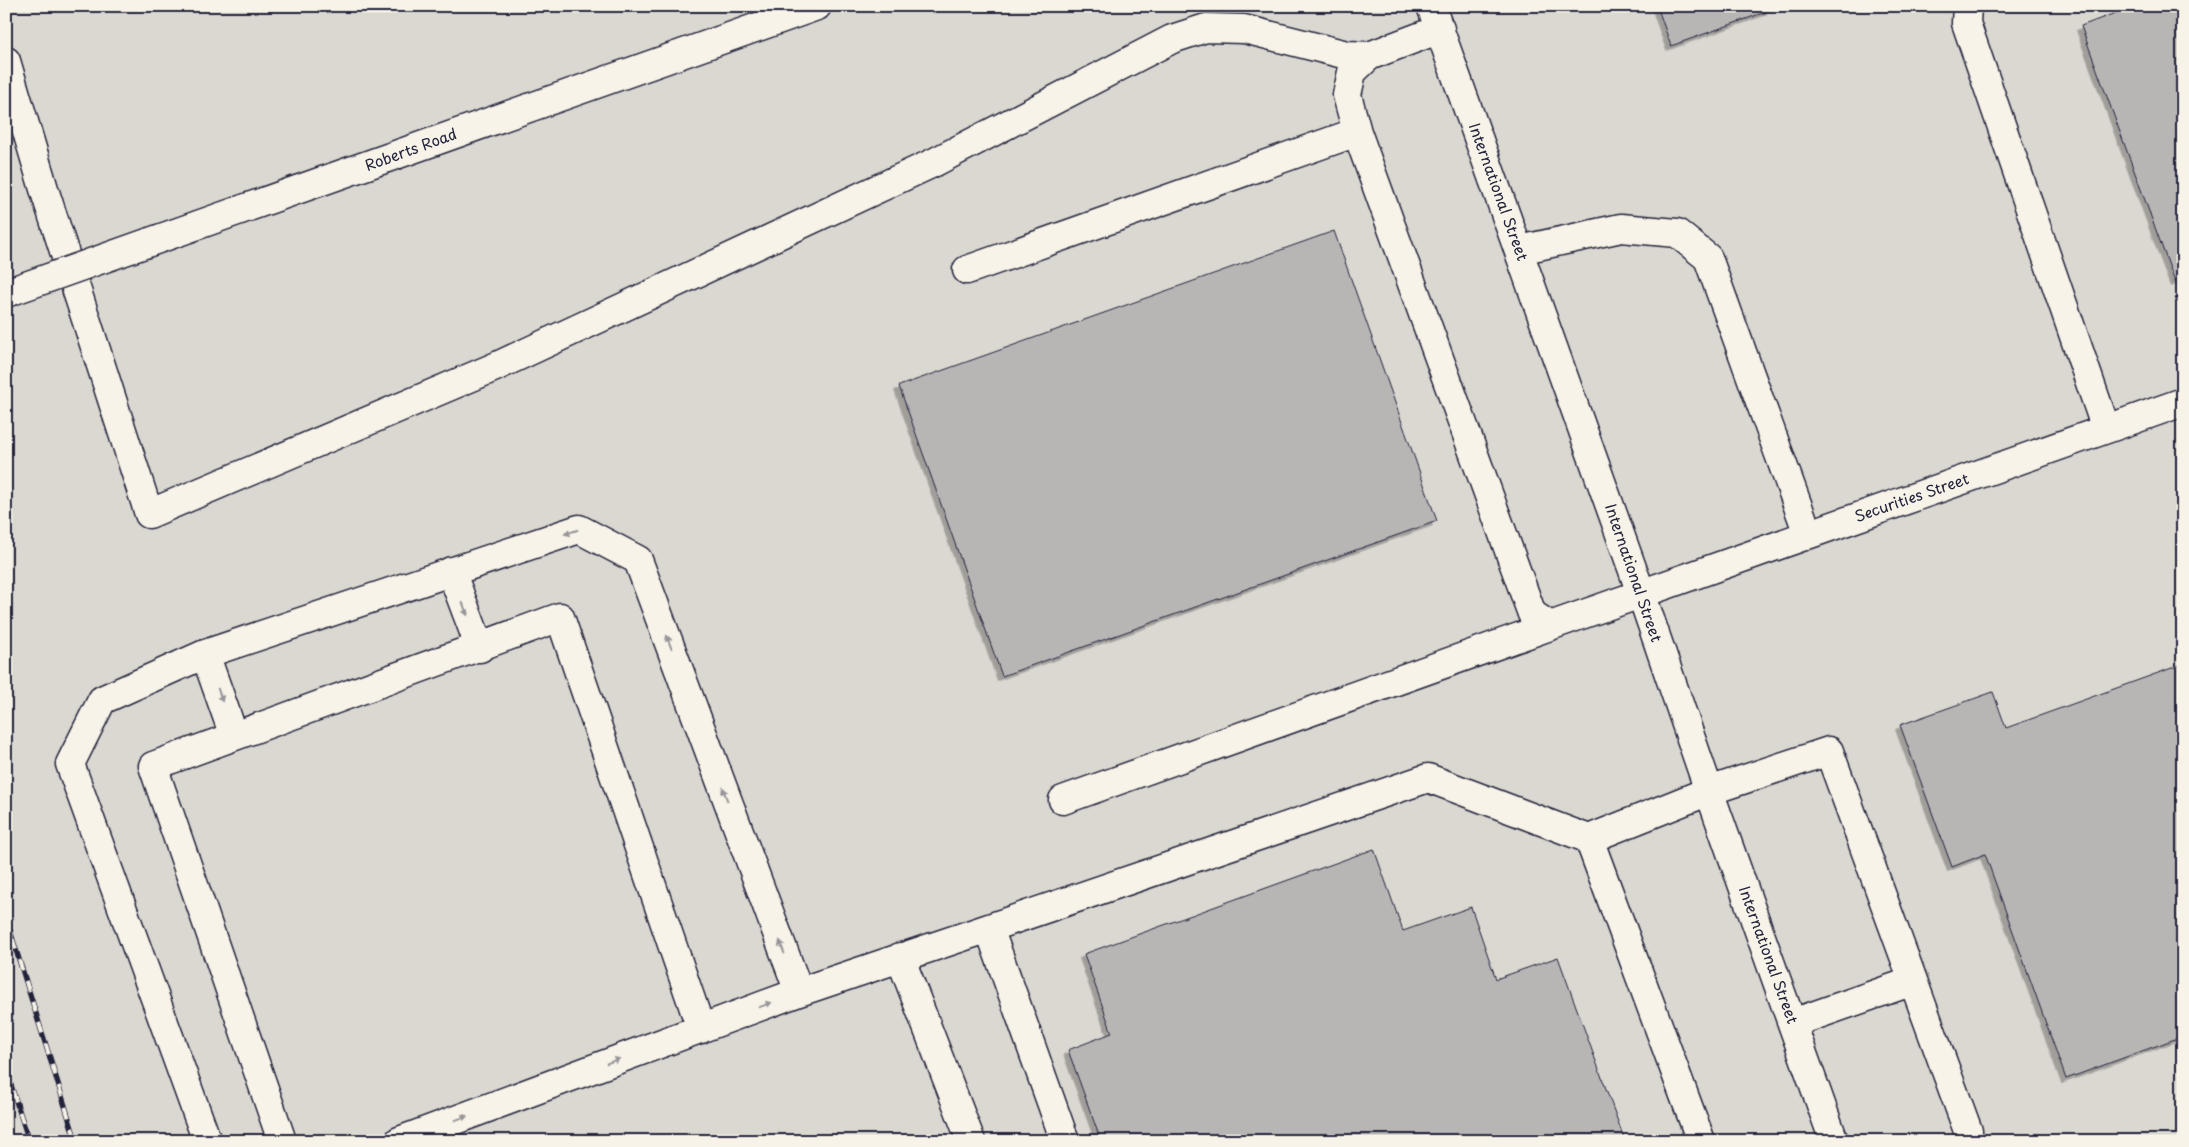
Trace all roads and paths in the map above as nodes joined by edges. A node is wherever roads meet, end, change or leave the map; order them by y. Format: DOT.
graph roads {
  1 [pos="817,6"];
  2 [pos="1967,6"];
  3 [pos="1436,18"];
  4 [pos="1369,56"];
  5 [pos="6,61"];
  6 [pos="1356,132"];
  7 [pos="1519,250"];
  8 [pos="967,270"];
  9 [pos="6,293"];
  10 [pos="2183,402"];
  11 [pos="2106,429"];
  12 [pos="1808,534"];
  13 [pos="451,571"];
  14 [pos="1641,593"];
  15 [pos="1550,626"];
  16 [pos="480,648"];
  17 [pos="205,654"];
  18 [pos="234,736"];
  19 [pos="1708,791"];
  20 [pos="1063,800"];
  21 [pos="1589,839"];
  22 [pos="989,928"];
  23 [pos="900,957"];
  24 [pos="1913,981"];
  25 [pos="798,992"];
  26 [pos="1793,1023"];
  27 [pos="701,1029"];
  28 [pos="1968,1131"];
  29 [pos="207,1141"];
  30 [pos="282,1141"];
  31 [pos="399,1141"];
  32 [pos="972,1141"];
  33 [pos="1065,1141"];
  34 [pos="1701,1141"];
  35 [pos="1834,1141"];
  1 -- 9 [label="street, Roberts Road, bridge"];
  2 -- 11 [label="street"];
  3 -- 4 [label="street"];
  3 -- 7 [label="street, International Street"];
  4 -- 5 [label="street"];
  4 -- 6 [label="street"];
  6 -- 8 [label="street"];
  6 -- 15 [label="street"];
  7 -- 12 [label="street"];
  7 -- 14 [label="street, International Street"];
  10 -- 11 [label="street, Securities Street"];
  11 -- 12 [label="street, Securities Street"];
  12 -- 14 [label="street, Securities Street"];
  13 -- 16 [label="street, one-way"];
  13 -- 17 [label="street"];
  25 -- 13 [label="street, one-way"];
  14 -- 15 [label="street, Securities Street"];
  14 -- 19 [label="street, International Street"];
  15 -- 20 [label="street, Securities Street"];
  16 -- 18 [label="street"];
  16 -- 27 [label="street"];
  17 -- 18 [label="street, one-way"];
  17 -- 29 [label="street"];
  18 -- 30 [label="street"];
  19 -- 21 [label="street"];
  19 -- 24 [label="street"];
  19 -- 26 [label="street, International Street"];
  21 -- 22 [label="street"];
  21 -- 34 [label="street"];
  22 -- 23 [label="street"];
  22 -- 33 [label="street"];
  23 -- 25 [label="street"];
  23 -- 32 [label="street"];
  24 -- 26 [label="street"];
  24 -- 28 [label="street"];
  27 -- 25 [label="street, one-way"];
  26 -- 35 [label="street, International Street"];
  31 -- 27 [label="street, one-way"];
}
